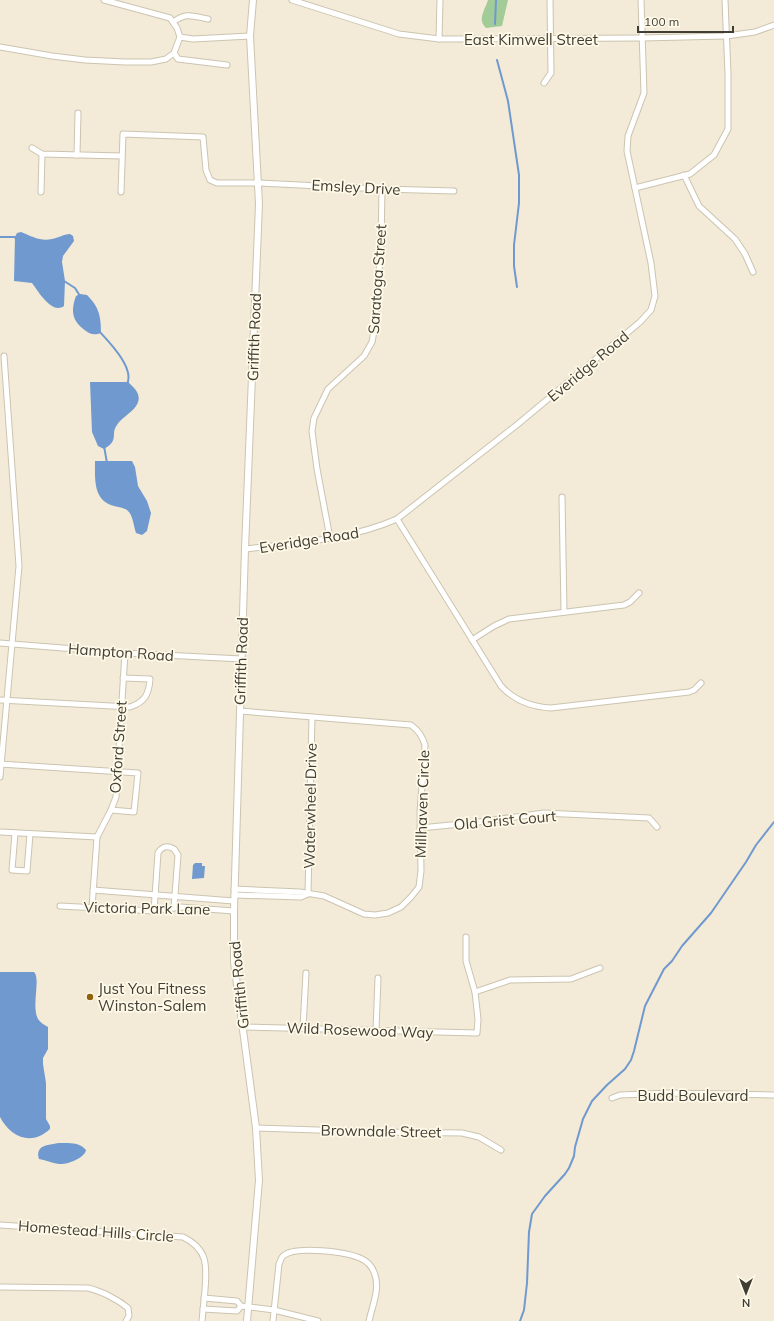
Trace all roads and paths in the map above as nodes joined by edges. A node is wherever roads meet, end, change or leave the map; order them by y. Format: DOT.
graph roads {
  1 [pos="104,0"];
  2 [pos="253,0"];
  3 [pos="292,0"];
  4 [pos="440,0"];
  5 [pos="550,0"];
  6 [pos="641,0"];
  7 [pos="725,0"];
  8 [pos="208,19"];
  9 [pos="173,22"];
  10 [pos="774,25"];
  11 [pos="250,36"];
  12 [pos="726,36"];
  13 [pos="180,37"];
  14 [pos="642,38"];
  15 [pos="439,39"];
  16 [pos="551,39"];
  17 [pos="0,47"];
  18 [pos="174,53"];
  19 [pos="227,65"];
  20 [pos="544,83"];
  21 [pos="78,113"];
  22 [pos="32,148"];
  23 [pos="42,154"];
  24 [pos="77,155"];
  25 [pos="122,156"];
  26 [pos="684,175"];
  27 [pos="259,183"];
  28 [pos="635,188"];
  29 [pos="382,189"];
  30 [pos="454,191"];
  31 [pos="41,192"];
  32 [pos="121,192"];
  33 [pos="753,272"];
  34 [pos="4,356"];
  35 [pos="562,497"];
  36 [pos="397,519"];
  37 [pos="330,538"];
  38 [pos="245,549"];
  39 [pos="639,594"];
  40 [pos="564,612"];
  41 [pos="472,640"];
  42 [pos="0,643"];
  43 [pos="12,644"];
  44 [pos="125,653"];
  45 [pos="241,659"];
  46 [pos="123,678"];
  47 [pos="701,683"];
  48 [pos="0,700"];
  49 [pos="7,701"];
  50 [pos="122,707"];
  51 [pos="240,711"];
  52 [pos="312,717"];
  53 [pos="1,764"];
  54 [pos="118,771"];
  55 [pos="0,778"];
  56 [pos="111,810"];
  57 [pos="657,827"];
  58 [pos="420,828"];
  59 [pos="0,832"];
  60 [pos="15,833"];
  61 [pos="30,834"];
  62 [pos="97,837"];
  63 [pos="93,890"];
  64 [pos="155,894"];
  65 [pos="308,894"];
  66 [pos="234,895"];
  67 [pos="175,897"];
  68 [pos="60,906"];
  69 [pos="92,908"];
  70 [pos="174,908"];
  71 [pos="154,911"];
  72 [pos="234,911"];
  73 [pos="466,937"];
  74 [pos="600,968"];
  75 [pos="306,973"];
  76 [pos="378,978"];
  77 [pos="475,992"];
  78 [pos="243,1027"];
  79 [pos="303,1028"];
  80 [pos="376,1030"];
  81 [pos="774,1095"];
  82 [pos="612,1098"];
  83 [pos="256,1128"];
  84 [pos="501,1150"];
  85 [pos="0,1225"];
  86 [pos="0,1287"];
  87 [pos="204,1298"];
  88 [pos="241,1306"];
  89 [pos="249,1307"];
  90 [pos="204,1309"];
  91 [pos="274,1310"];
  92 [pos="126,1321"];
  93 [pos="202,1321"];
  94 [pos="247,1321"];
  95 [pos="273,1321"];
  96 [pos="318,1321"];
  97 [pos="369,1321"];
  1 -- 9 [label="street"];
  2 -- 11 [label="street, Griffith Road"];
  3 -- 15 [label="street, East Kimwell Street"];
  4 -- 15 [label="street"];
  5 -- 16 [label="street"];
  6 -- 14 [label="street, Everidge Road"];
  7 -- 12 [label="street"];
  8 -- 9 [label="street"];
  9 -- 13 [label="street"];
  10 -- 12 [label="street, East Kimwell Street"];
  11 -- 13 [label="street"];
  11 -- 27 [label="street, Griffith Road"];
  12 -- 14 [label="street, East Kimwell Street"];
  12 -- 26 [label="street"];
  13 -- 18 [label="street"];
  14 -- 16 [label="street, East Kimwell Street"];
  14 -- 28 [label="street, Everidge Road"];
  15 -- 16 [label="street, East Kimwell Street"];
  16 -- 20 [label="street"];
  17 -- 18 [label="street"];
  18 -- 19 [label="street"];
  21 -- 24 [label="street"];
  22 -- 23 [label="street"];
  23 -- 24 [label="street"];
  23 -- 31 [label="street"];
  24 -- 25 [label="street"];
  25 -- 27 [label="street, Emsley Drive"];
  25 -- 32 [label="street"];
  26 -- 28 [label="street"];
  26 -- 33 [label="street"];
  27 -- 29 [label="street, Emsley Drive"];
  27 -- 38 [label="street, Griffith Road"];
  28 -- 36 [label="street, Everidge Road"];
  29 -- 30 [label="street, Emsley Drive"];
  29 -- 37 [label="street, Saratoga Street"];
  34 -- 43 [label="street"];
  35 -- 40 [label="street"];
  36 -- 37 [label="street, Everidge Road"];
  36 -- 41 [label="street"];
  37 -- 38 [label="street, Everidge Road"];
  38 -- 45 [label="street, Griffith Road"];
  39 -- 40 [label="street"];
  40 -- 41 [label="street"];
  41 -- 47 [label="street"];
  42 -- 43 [label="street, Hampton Road"];
  43 -- 44 [label="street, Hampton Road"];
  43 -- 49 [label="street"];
  44 -- 45 [label="street, Hampton Road"];
  44 -- 46 [label="street, Oxford Street"];
  45 -- 51 [label="street, Griffith Road"];
  46 -- 50 [label="street, Oxford Street"];
  46 -- 50 [label="street"];
  48 -- 49 [label="street"];
  49 -- 50 [label="street"];
  49 -- 53 [label="street"];
  50 -- 54 [label="street, Oxford Street"];
  51 -- 52 [label="street, Millhaven Circle"];
  51 -- 66 [label="street, Griffith Road"];
  52 -- 58 [label="street, Millhaven Circle"];
  52 -- 65 [label="street, Waterwheel Drive"];
  53 -- 54 [label="street"];
  53 -- 55 [label="street"];
  54 -- 56 [label="street, Oxford Street"];
  54 -- 56 [label="street"];
  56 -- 62 [label="street, Oxford Street"];
  57 -- 58 [label="street, Old Grist Court"];
  58 -- 65 [label="street, Millhaven Circle"];
  59 -- 60 [label="street"];
  60 -- 61 [label="street"];
  60 -- 61 [label="street"];
  61 -- 62 [label="street"];
  62 -- 63 [label="street"];
  63 -- 64 [label="street, Victoria Park Lane"];
  63 -- 69 [label="street"];
  64 -- 67 [label="street, Victoria Park Lane"];
  64 -- 67 [label="street"];
  64 -- 71 [label="street"];
  65 -- 66 [label="street, Millhaven Circle"];
  66 -- 67 [label="street, Victoria Park Lane"];
  66 -- 72 [label="street, Griffith Road"];
  67 -- 70 [label="street"];
  68 -- 69 [label="street, Victoria Park Lane"];
  69 -- 71 [label="street, Victoria Park Lane"];
  70 -- 71 [label="street, Victoria Park Lane"];
  70 -- 72 [label="street, Victoria Park Lane"];
  72 -- 78 [label="street, Griffith Road"];
  73 -- 77 [label="street"];
  74 -- 77 [label="street"];
  75 -- 79 [label="street"];
  76 -- 80 [label="street"];
  77 -- 80 [label="street, Wild Rosewood Way"];
  78 -- 79 [label="street, Wild Rosewood Way"];
  78 -- 83 [label="street, Griffith Road"];
  79 -- 80 [label="street, Wild Rosewood Way"];
  81 -- 82 [label="street, Budd Boulevard"];
  83 -- 84 [label="street, Browndale Street"];
  83 -- 89 [label="street, Griffith Road"];
  85 -- 87 [label="street, Homestead Hills Circle"];
  86 -- 92 [label="street"];
  87 -- 88 [label="street"];
  87 -- 90 [label="street, Homestead Hills Circle"];
  88 -- 89 [label="street"];
  88 -- 90 [label="street"];
  89 -- 91 [label="street"];
  89 -- 94 [label="street, Griffith Road"];
  90 -- 93 [label="street, Homestead Hills Circle"];
  91 -- 95 [label="street"];
  91 -- 96 [label="street"];
  91 -- 97 [label="street"];
}
